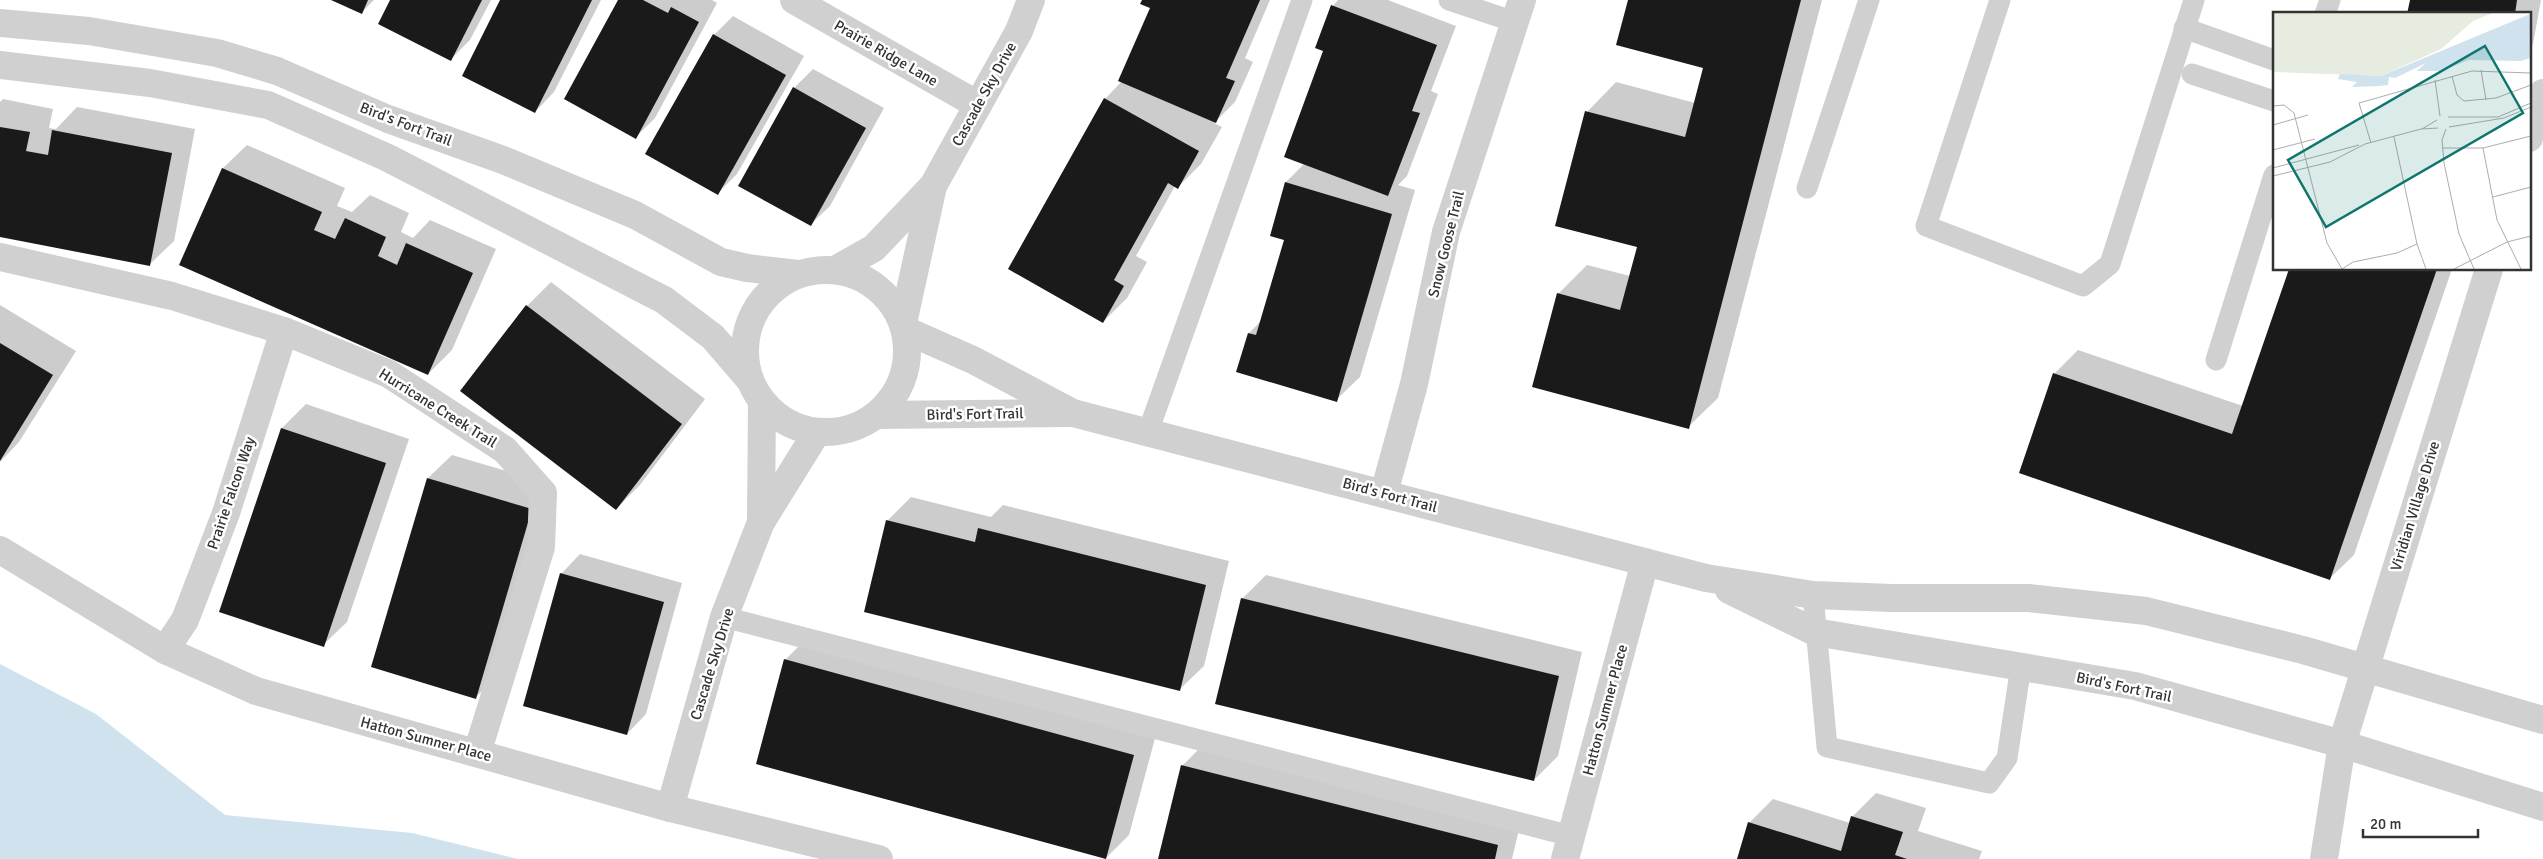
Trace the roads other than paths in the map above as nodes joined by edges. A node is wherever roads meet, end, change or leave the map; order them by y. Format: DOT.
graph roads {
  1 [pos="1031,0"];
  2 [pos="1302,0"];
  3 [pos="1449,0"];
  4 [pos="1869,0"];
  5 [pos="2000,0"];
  6 [pos="2194,0"];
  7 [pos="2330,0"];
  8 [pos="803,2"];
  9 [pos="1518,11"];
  10 [pos="2326,12"];
  11 [pos="0,22"];
  12 [pos="2184,28"];
  13 [pos="2273,60"];
  14 [pos="0,65"];
  15 [pos="277,71"];
  16 [pos="2192,74"];
  17 [pos="2543,93"];
  18 [pos="2273,101"];
  19 [pos="268,105"];
  20 [pos="978,106"];
  21 [pos="2530,135"];
  22 [pos="2273,179"];
  23 [pos="933,186"];
  24 [pos="1808,188"];
  25 [pos="0,257"];
  26 [pos="835,270"];
  27 [pos="2489,270"];
  28 [pos="798,274"];
  29 [pos="904,327"];
  30 [pos="284,331"];
  31 [pos="2216,360"];
  32 [pos="756,390"];
  33 [pos="1073,413"];
  34 [pos="877,415"];
  35 [pos="817,432"];
  36 [pos="1148,432"];
  37 [pos="1384,493"];
  38 [pos="761,522"];
  39 [pos="0,550"];
  40 [pos="1645,562"];
  41 [pos="1706,578"];
  42 [pos="1813,595"];
  43 [pos="724,617"];
  44 [pos="1815,632"];
  45 [pos="165,650"];
  46 [pos="2021,666"];
  47 [pos="2366,668"];
  48 [pos="2543,720"];
  49 [pos="2342,744"];
  50 [pos="477,753"];
  51 [pos="2543,807"];
  52 [pos="670,808"];
  53 [pos="1568,847"];
  54 [pos="879,859"];
  55 [pos="2324,859"];
  1 -- 20 [label="street, Cascade Sky Drive"];
  2 -- 36 [label="lane"];
  3 -- 9 [label="lane"];
  4 -- 24 [label="lane"];
  5 -- 12 [label="lane"];
  6 -- 12 [label="lane"];
  7 -- 10 [label="lane"];
  8 -- 20 [label="street, Prairie Ridge Lane"];
  9 -- 37 [label="street, Snow Goose Trail"];
  11 -- 15 [label="street, Bird's Fort Trail"];
  12 -- 13 [label="lane"];
  14 -- 19 [label="street"];
  15 -- 19 [label="street"];
  15 -- 28 [label="street, Bird's Fort Trail"];
  16 -- 18 [label="lane"];
  17 -- 21 [label="street"];
  19 -- 32 [label="street"];
  20 -- 23 [label="street, Cascade Sky Drive"];
  22 -- 31 [label="lane"];
  23 -- 26 [label="street, Cascade Sky Drive"];
  23 -- 29 [label="street, Cascade Sky Drive"];
  25 -- 30 [label="street, Hurricane Creek Trail"];
  26 -- 28 [label="street"];
  26 -- 29 [label="street"];
  27 -- 47 [label="street, Viridian Village Drive"];
  28 -- 32 [label="street"];
  29 -- 33 [label="street, Bird's Fort Trail"];
  29 -- 34 [label="street"];
  30 -- 45 [label="street, Prairie Falcon Way"];
  30 -- 50 [label="street, Hurricane Creek Trail"];
  32 -- 35 [label="street"];
  32 -- 38 [label="street, Cascade Sky Drive"];
  33 -- 34 [label="street, Bird's Fort Trail"];
  33 -- 36 [label="street, Bird's Fort Trail"];
  34 -- 35 [label="street"];
  35 -- 38 [label="street, Cascade Sky Drive"];
  36 -- 37 [label="street, Bird's Fort Trail"];
  37 -- 40 [label="street, Bird's Fort Trail"];
  38 -- 43 [label="street, Cascade Sky Drive"];
  39 -- 45 [label="street, Hatton Sumner Place"];
  40 -- 41 [label="street, Bird's Fort Trail"];
  40 -- 53 [label="street, Hatton Sumner Place"];
  41 -- 42 [label="street, Bird's Fort Trail"];
  41 -- 44 [label="street, Bird's Fort Trail"];
  42 -- 44 [label="lane"];
  42 -- 47 [label="street, Bird's Fort Trail"];
  43 -- 52 [label="street, Cascade Sky Drive"];
  43 -- 53 [label="lane"];
  44 -- 46 [label="street, Bird's Fort Trail"];
  44 -- 46 [label="lane"];
  45 -- 50 [label="street, Hatton Sumner Place"];
  46 -- 49 [label="street, Bird's Fort Trail"];
  47 -- 48 [label="street, Bird's Fort Trail"];
  47 -- 49 [label="street, Viridian Village Drive"];
  49 -- 51 [label="street, Bird's Fort Trail"];
  49 -- 55 [label="street, Viridian Village Drive"];
  50 -- 52 [label="street, Hatton Sumner Place"];
  52 -- 54 [label="street, Hatton Sumner Place"];
}
